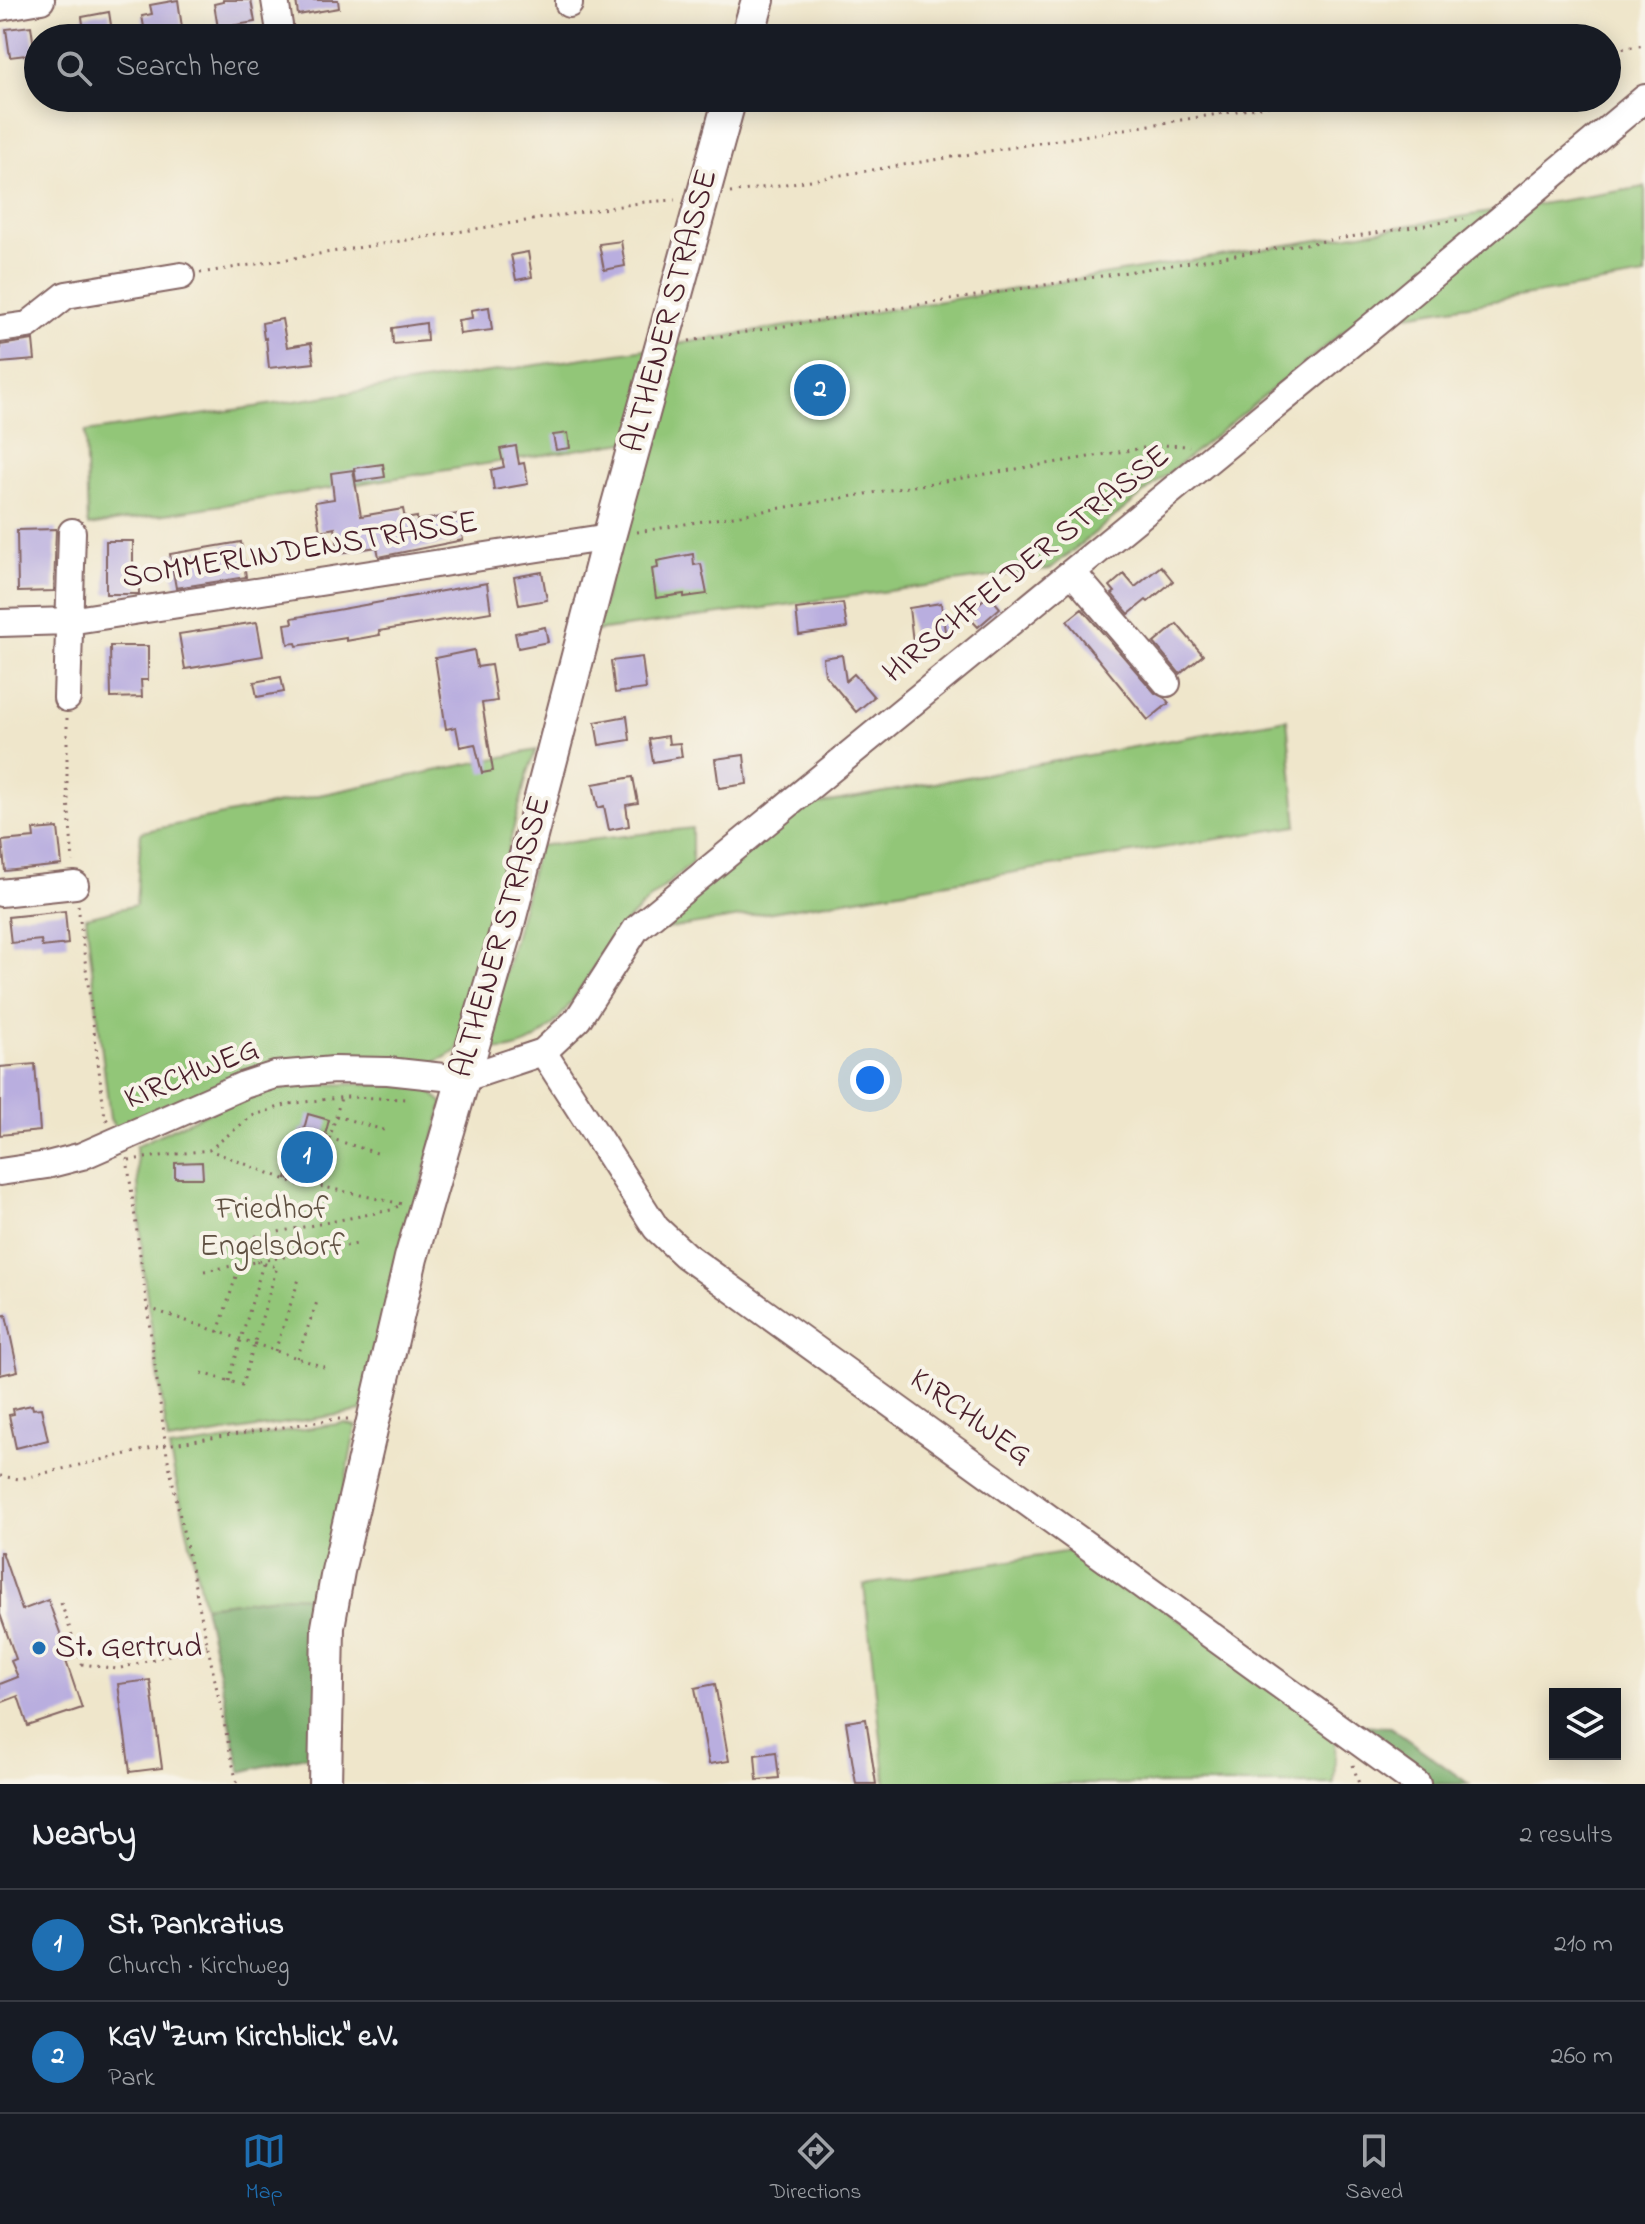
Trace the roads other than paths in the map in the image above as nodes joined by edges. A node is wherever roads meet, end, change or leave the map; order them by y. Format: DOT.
graph roads {
  1 [pos="41,0"];
  2 [pos="275,0"];
  3 [pos="758,0"];
  4 [pos="0,7"];
  5 [pos="279,24"];
  6 [pos="751,24"];
  7 [pos="1645,98"];
  8 [pos="726,112"];
  9 [pos="181,276"];
  10 [pos="0,329"];
  11 [pos="72,532"];
  12 [pos="609,537"];
  13 [pos="1072,572"];
  14 [pos="69,621"];
  15 [pos="0,623"];
  16 [pos="1167,683"];
  17 [pos="67,698"];
  18 [pos="75,885"];
  19 [pos="0,893"];
  20 [pos="543,1052"];
  21 [pos="462,1079"];
  22 [pos="0,1172"];
  23 [pos="325,1784"];
  24 [pos="1417,1784"];
  1 -- 4 [label="street"];
  2 -- 5 [label="street"];
  3 -- 6 [label="main road"];
  7 -- 13 [label="street, HIRSCHFELDER STRASSE"];
  8 -- 12 [label="main road, ALTHENER STRASSE"];
  9 -- 10 [label="street"];
  11 -- 14 [label="street"];
  12 -- 14 [label="street, SOMMERLINDENSTRASSE"];
  12 -- 21 [label="main road, ALTHENER STRASSE"];
  13 -- 16 [label="street"];
  13 -- 20 [label="street, HIRSCHFELDER STRASSE"];
  14 -- 15 [label="street, SOMMERLINDENSTRASSE"];
  14 -- 17 [label="street"];
  18 -- 19 [label="street"];
  20 -- 21 [label="street, HIRSCHFELDER STRASSE"];
  20 -- 24 [label="street, KIRCHWEG"];
  21 -- 22 [label="street, KIRCHWEG"];
  21 -- 23 [label="main road, ALTHENER STRASSE"];
}
